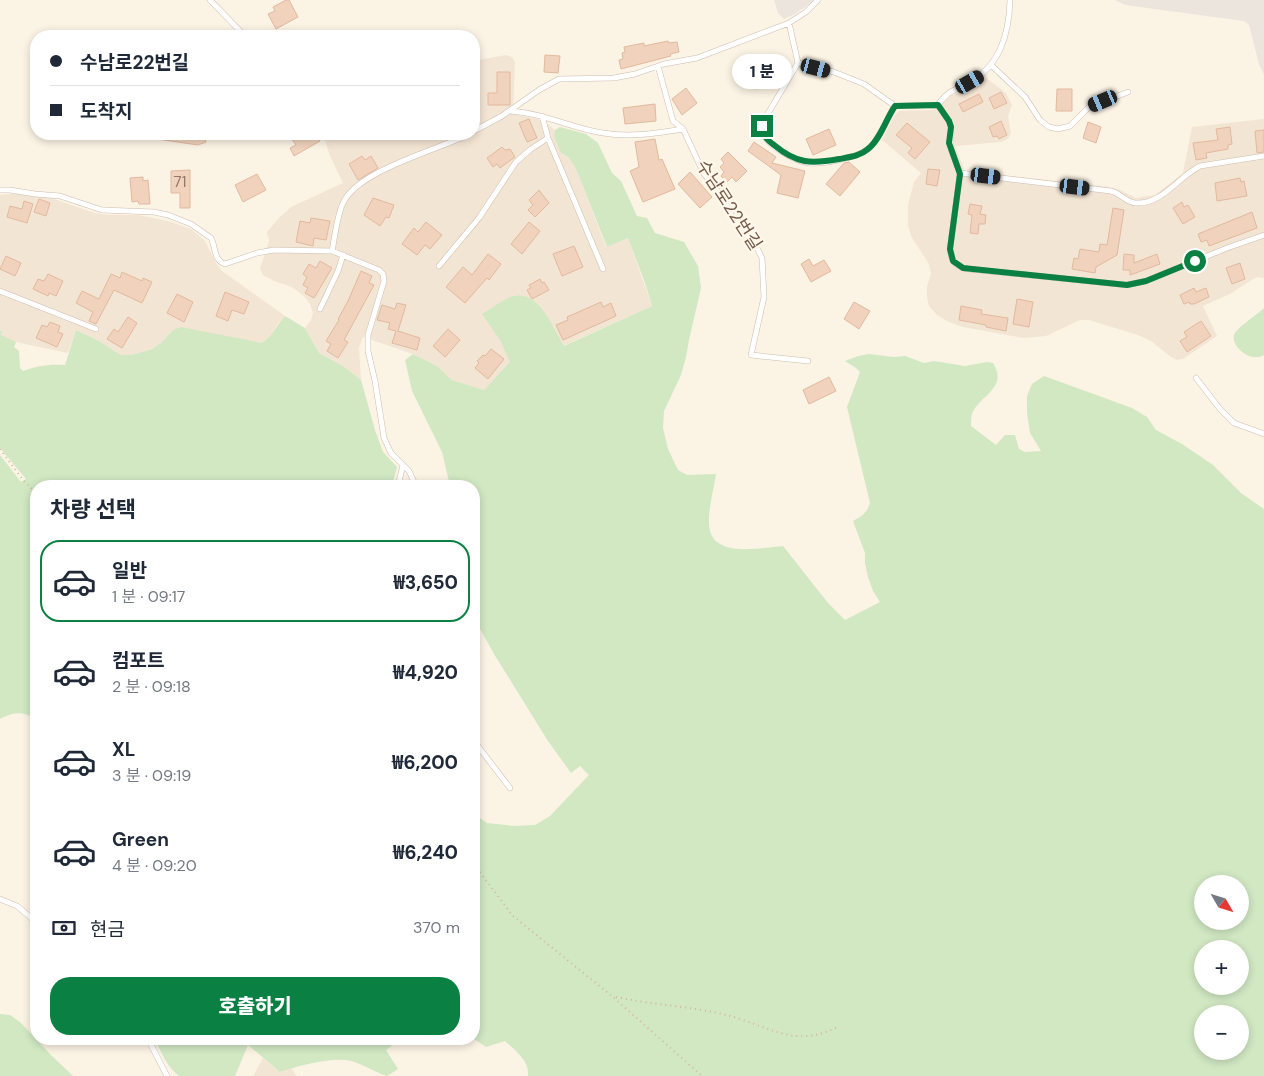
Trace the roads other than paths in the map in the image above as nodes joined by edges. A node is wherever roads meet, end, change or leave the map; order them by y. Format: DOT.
graph roads {
  1 [pos="210,0"];
  2 [pos="818,0"];
  3 [pos="1010,0"];
  4 [pos="790,23"];
  5 [pos="238,30"];
  6 [pos="798,63"];
  7 [pos="991,65"];
  8 [pos="658,66"];
  9 [pos="1128,92"];
  10 [pos="938,105"];
  11 [pos="895,106"];
  12 [pos="510,111"];
  13 [pos="542,116"];
  14 [pos="480,128"];
  15 [pos="684,129"];
  16 [pos="548,138"];
  17 [pos="457,140"];
  18 [pos="1264,156"];
  19 [pos="960,174"];
  20 [pos="0,190"];
  21 [pos="1264,235"];
  22 [pos="332,251"];
  23 [pos="343,255"];
  24 [pos="439,266"];
  25 [pos="603,269"];
  26 [pos="0,291"];
  27 [pos="320,309"];
  28 [pos="96,329"];
  29 [pos="808,361"];
  30 [pos="1196,378"];
  31 [pos="1264,434"];
  32 [pos="404,466"];
  33 [pos="400,480"];
  34 [pos="413,480"];
  35 [pos="480,749"];
  36 [pos="510,788"];
  37 [pos="0,898"];
  38 [pos="30,917"];
  39 [pos="151,1045"];
  40 [pos="167,1076"];
  1 -- 5 [label="lane"];
  2 -- 4 [label="lane"];
  3 -- 7 [label="lane"];
  4 -- 6 [label="lane"];
  4 -- 8 [label="lane"];
  6 -- 11 [label="lane"];
  6 -- 11 [label="lane"];
  7 -- 9 [label="lane"];
  7 -- 10 [label="lane"];
  8 -- 12 [label="lane"];
  8 -- 15 [label="lane, 수남로22번길"];
  10 -- 11 [label="lane"];
  10 -- 19 [label="lane"];
  12 -- 13 [label="lane"];
  12 -- 14 [label="lane"];
  13 -- 15 [label="lane"];
  13 -- 16 [label="lane"];
  15 -- 29 [label="lane, 수남로22번길"];
  16 -- 24 [label="lane"];
  16 -- 25 [label="lane"];
  17 -- 22 [label="lane"];
  18 -- 19 [label="lane"];
  19 -- 21 [label="lane"];
  20 -- 22 [label="lane"];
  22 -- 23 [label="lane"];
  23 -- 27 [label="lane"];
  23 -- 32 [label="lane"];
  26 -- 28 [label="lane"];
  30 -- 31 [label="lane"];
  32 -- 33 [label="lane"];
  32 -- 34 [label="lane"];
  35 -- 36 [label="lane"];
  37 -- 38 [label="lane"];
  39 -- 40 [label="lane"];
}
